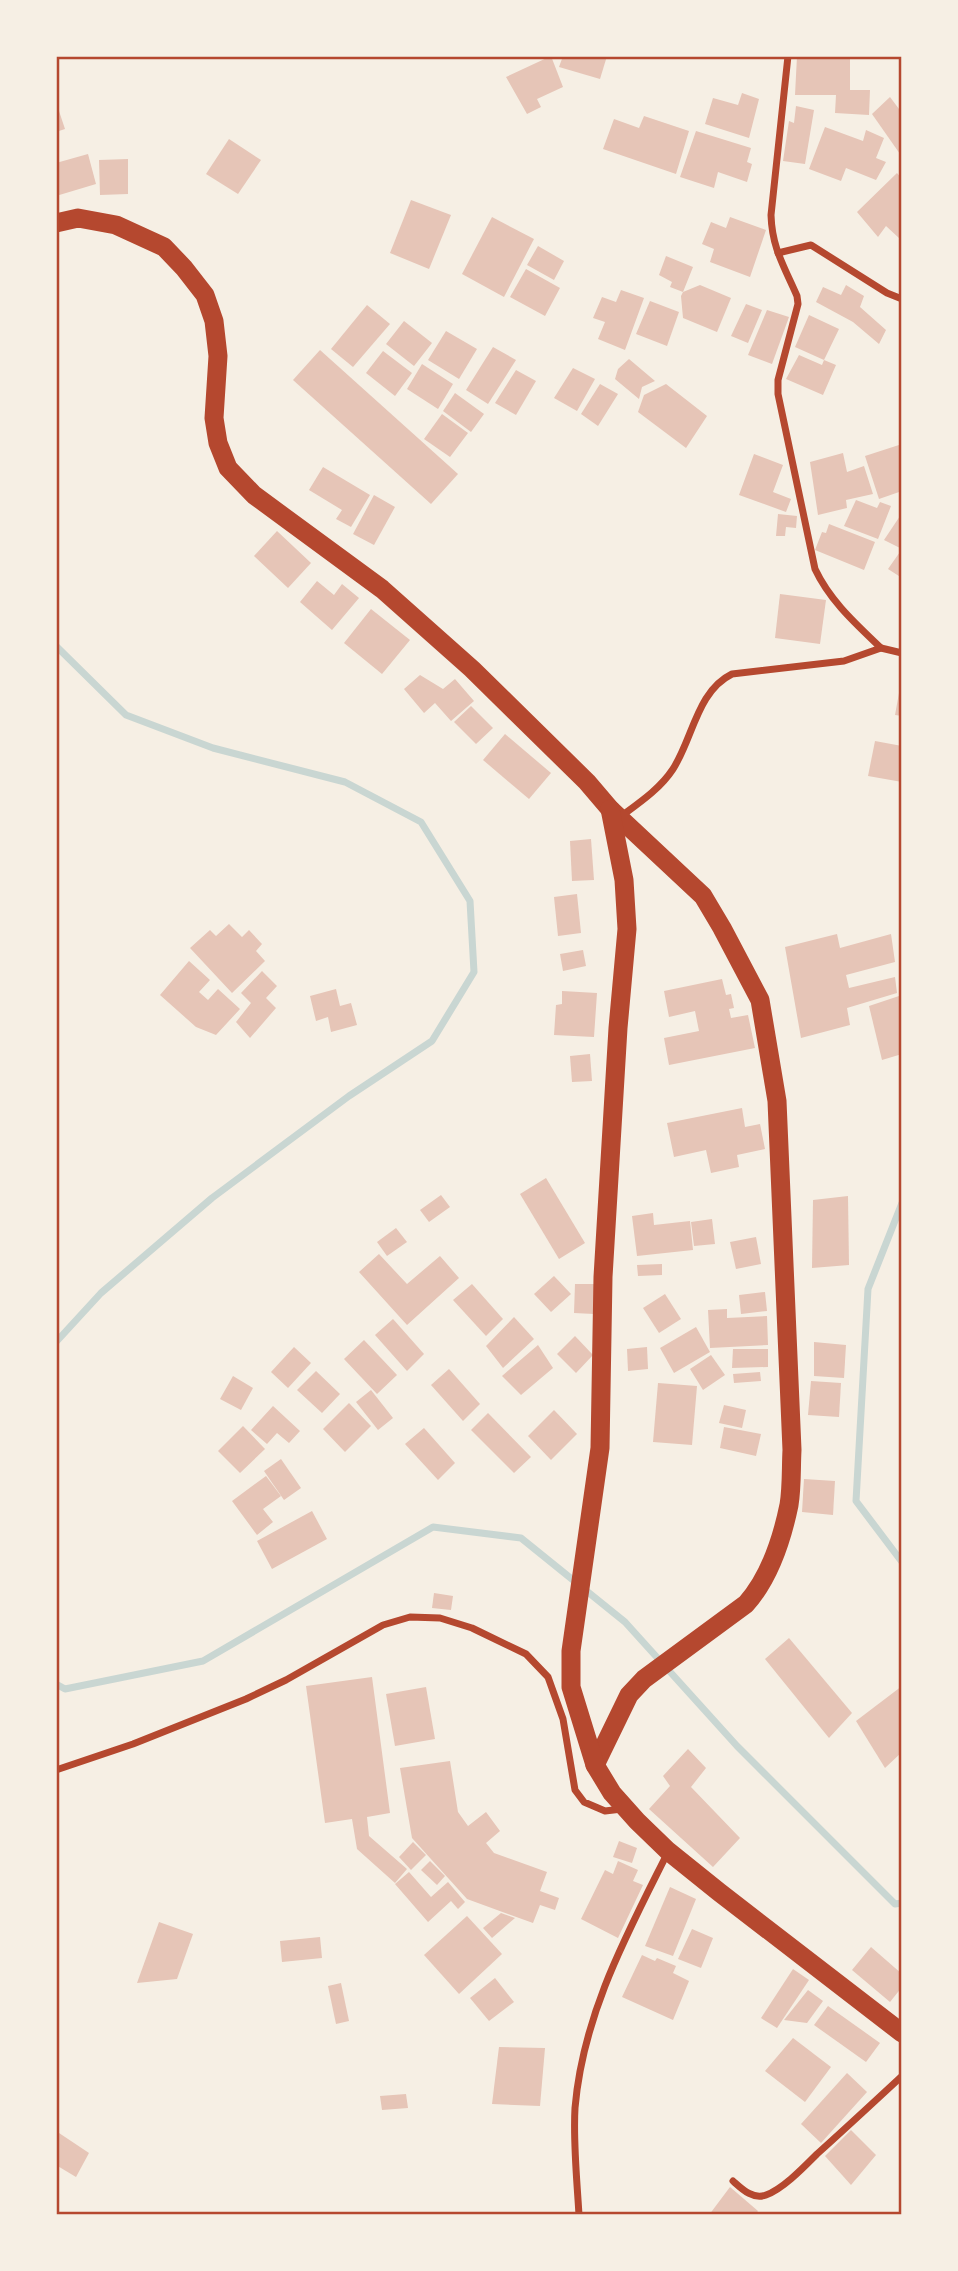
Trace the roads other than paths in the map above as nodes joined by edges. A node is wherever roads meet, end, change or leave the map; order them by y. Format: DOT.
graph roads {
  1 [pos="788,56"];
  2 [pos="56,223"];
  3 [pos="778,253"];
  4 [pos="902,299"];
  5 [pos="881,648"];
  6 [pos="902,653"];
  7 [pos="615,813"];
  8 [pos="595,1765"];
  9 [pos="56,1770"];
  10 [pos="626,1809"];
  11 [pos="668,1851"];
  12 [pos="902,2033"];
  13 [pos="902,2076"];
  14 [pos="733,2181"];
  15 [pos="579,2215"];
  1 -- 3 [label="street"];
  2 -- 7 [label="highway"];
  3 -- 4 [label="street"];
  3 -- 5 [label="street"];
  5 -- 6 [label="street"];
  5 -- 7 [label="street"];
  7 -- 8 [label="highway"];
  7 -- 8 [label="highway"];
  8 -- 10 [label="highway"];
  9 -- 10 [label="street"];
  10 -- 11 [label="highway"];
  11 -- 12 [label="highway"];
  11 -- 15 [label="street"];
  13 -- 14 [label="street"];
}
